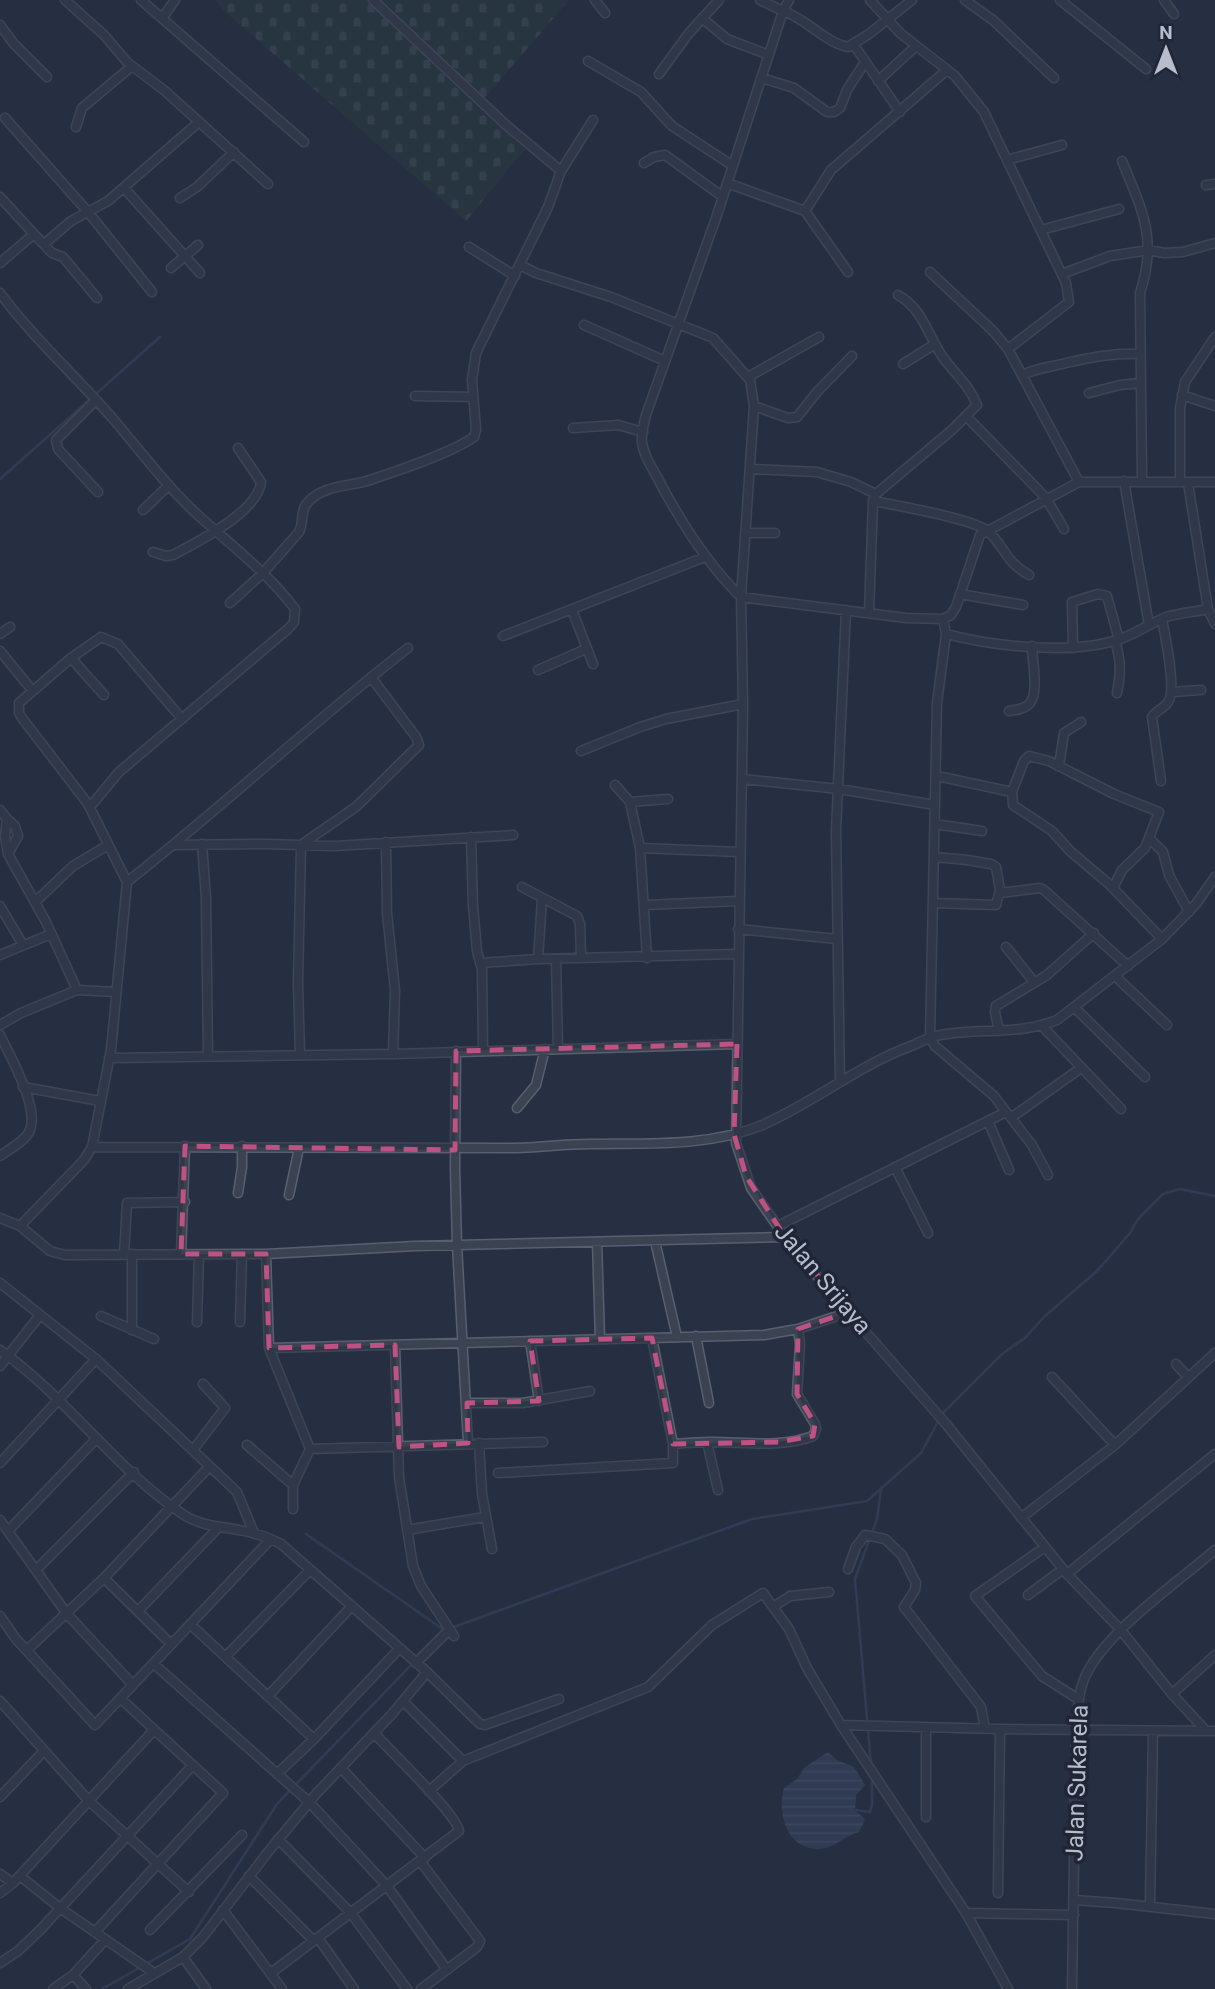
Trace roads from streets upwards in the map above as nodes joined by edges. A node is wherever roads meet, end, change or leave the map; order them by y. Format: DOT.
graph roads {
  1 [pos="65,0"];
  2 [pos="141,0"];
  3 [pos="175,0"];
  4 [pos="373,0"];
  5 [pos="595,0"];
  6 [pos="719,0"];
  7 [pos="761,0"];
  8 [pos="789,0"];
  9 [pos="870,0"];
  10 [pos="912,0"];
  11 [pos="965,0"];
  12 [pos="1060,0"];
  13 [pos="1164,0"];
  14 [pos="783,11"];
  15 [pos="605,13"];
  16 [pos="1174,13"];
  17 [pos="163,17"];
  18 [pos="702,18"];
  19 [pos="887,21"];
  20 [pos="0,25"];
  21 [pos="855,45"];
  22 [pos="916,46"];
  23 [pos="769,55"];
  24 [pos="588,61"];
  25 [pos="865,62"];
  26 [pos="132,66"];
  27 [pos="1146,69"];
  28 [pos="947,70"];
  29 [pos="659,74"];
  30 [pos="47,77"];
  31 [pos="762,78"];
  32 [pos="1054,78"];
  33 [pos="878,81"];
  34 [pos="900,111"];
  35 [pos="5,118"];
  36 [pos="593,120"];
  37 [pos="199,122"];
  38 [pos="76,127"];
  39 [pos="304,142"];
  40 [pos="1062,145"];
  41 [pos="234,152"];
  42 [pos="1007,160"];
  43 [pos="1122,161"];
  44 [pos="644,163"];
  45 [pos="733,166"];
  46 [pos="561,171"];
  47 [pos="727,183"];
  48 [pos="268,184"];
  49 [pos="124,188"];
  50 [pos="0,197"];
  51 [pos="723,197"];
  52 [pos="180,198"];
  53 [pos="1118,209"];
  54 [pos="805,211"];
  55 [pos="88,212"];
  56 [pos="1041,230"];
  57 [pos="34,234"];
  58 [pos="1215,243"];
  59 [pos="44,244"];
  60 [pos="198,245"];
  61 [pos="469,247"];
  62 [pos="1149,250"];
  63 [pos="185,256"];
  64 [pos="0,263"];
  65 [pos="520,265"];
  66 [pos="171,268"];
  67 [pos="848,272"];
  68 [pos="930,272"];
  69 [pos="200,274"];
  70 [pos="1062,274"];
  71 [pos="515,276"];
  72 [pos="152,292"];
  73 [pos="0,293"];
  74 [pos="898,295"];
  75 [pos="97,298"];
  76 [pos="678,324"];
  77 [pos="584,325"];
  78 [pos="819,337"];
  79 [pos="1215,337"];
  80 [pos="936,344"];
  81 [pos="1008,349"];
  82 [pos="1140,354"];
  83 [pos="852,356"];
  84 [pos="664,361"];
  85 [pos="903,364"];
  86 [pos="1022,375"];
  87 [pos="748,377"];
  88 [pos="1140,383"];
  89 [pos="1089,393"];
  90 [pos="1182,395"];
  91 [pos="415,396"];
  92 [pos="472,397"];
  93 [pos="95,399"];
  94 [pos="754,406"];
  95 [pos="1215,407"];
  96 [pos="967,417"];
  97 [pos="573,428"];
  98 [pos="643,432"];
  99 [pos="238,448"];
  100 [pos="750,468"];
  101 [pos="1124,481"];
  102 [pos="1142,481"];
  103 [pos="1079,482"];
  104 [pos="1184,482"];
  105 [pos="1215,482"];
  106 [pos="169,485"];
  107 [pos="98,492"];
  108 [pos="875,498"];
  109 [pos="1046,498"];
  110 [pos="143,510"];
  111 [pos="1065,529"];
  112 [pos="988,530"];
  113 [pos="218,531"];
  114 [pos="746,533"];
  115 [pos="775,533"];
  116 [pos="153,552"];
  117 [pos="705,557"];
  118 [pos="263,573"];
  119 [pos="1028,575"];
  120 [pos="960,594"];
  121 [pos="741,597"];
  122 [pos="230,603"];
  123 [pos="1210,604"];
  124 [pos="1024,605"];
  125 [pos="572,610"];
  126 [pos="846,610"];
  127 [pos="869,613"];
  128 [pos="943,619"];
  129 [pos="1162,619"];
  130 [pos="1215,623"];
  131 [pos="1149,625"];
  132 [pos="10,627"];
  133 [pos="946,634"];
  134 [pos="0,635"];
  135 [pos="503,636"];
  136 [pos="1117,640"];
  137 [pos="1032,646"];
  138 [pos="408,648"];
  139 [pos="1073,648"];
  140 [pos="586,649"];
  141 [pos="0,651"];
  142 [pos="71,658"];
  143 [pos="593,664"];
  144 [pos="538,670"];
  145 [pos="371,677"];
  146 [pos="32,690"];
  147 [pos="1201,690"];
  148 [pos="1172,692"];
  149 [pos="1117,693"];
  150 [pos="104,695"];
  151 [pos="743,704"];
  152 [pos="1009,711"];
  153 [pos="182,719"];
  154 [pos="1081,722"];
  155 [pos="581,751"];
  156 [pos="1059,766"];
  157 [pos="937,776"];
  158 [pos="742,779"];
  159 [pos="1161,781"];
  160 [pos="615,785"];
  161 [pos="839,789"];
  162 [pos="1012,792"];
  163 [pos="668,799"];
  164 [pos="630,802"];
  165 [pos="936,805"];
  166 [pos="90,807"];
  167 [pos="0,810"];
  168 [pos="934,824"];
  169 [pos="982,831"];
  170 [pos="513,835"];
  171 [pos="471,837"];
  172 [pos="1150,839"];
  173 [pos="386,842"];
  174 [pos="202,844"];
  175 [pos="108,845"];
  176 [pos="174,845"];
  177 [pos="301,845"];
  178 [pos="640,848"];
  179 [pos="739,852"];
  180 [pos="934,857"];
  181 [pos="1215,877"];
  182 [pos="127,882"];
  183 [pos="523,887"];
  184 [pos="1113,888"];
  185 [pos="1000,893"];
  186 [pos="542,899"];
  187 [pos="738,901"];
  188 [pos="35,902"];
  189 [pos="933,903"];
  190 [pos="645,905"];
  191 [pos="0,906"];
  192 [pos="1189,912"];
  193 [pos="738,929"];
  194 [pos="1094,933"];
  195 [pos="51,934"];
  196 [pos="837,939"];
  197 [pos="1162,939"];
  198 [pos="23,945"];
  199 [pos="1006,947"];
  200 [pos="737,954"];
  201 [pos="0,955"];
  202 [pos="581,958"];
  203 [pos="647,958"];
  204 [pos="538,959"];
  205 [pos="556,959"];
  206 [pos="480,964"];
  207 [pos="1128,966"];
  208 [pos="1115,976"];
  209 [pos="1034,982"];
  210 [pos="77,990"];
  211 [pos="116,992"];
  212 [pos="1074,1008"];
  213 [pos="1,1022"];
  214 [pos="1167,1025"];
  215 [pos="1042,1026"];
  216 [pos="999,1031"];
  217 [pos="0,1035"];
  218 [pos="930,1038"];
  219 [pos="737,1044"];
  220 [pos="558,1048"];
  221 [pos="545,1049"];
  222 [pos="483,1050"];
  223 [pos="456,1051"];
  224 [pos="393,1054"];
  225 [pos="208,1055"];
  226 [pos="300,1055"];
  227 [pos="109,1058"];
  228 [pos="1081,1068"];
  229 [pos="1144,1077"];
  230 [pos="839,1082"];
  231 [pos="23,1087"];
  232 [pos="100,1101"];
  233 [pos="517,1108"];
  234 [pos="1121,1109"];
  235 [pos="1009,1115"];
  236 [pos="988,1121"];
  237 [pos="734,1134"];
  238 [pos="186,1146"];
  239 [pos="242,1146"];
  240 [pos="92,1147"];
  241 [pos="299,1148"];
  242 [pos="455,1150"];
  243 [pos="0,1156"];
  244 [pos="895,1167"];
  245 [pos="1009,1170"];
  246 [pos="1048,1175"];
  247 [pos="237,1193"];
  248 [pos="289,1195"];
  249 [pos="185,1202"];
  250 [pos="0,1218"];
  251 [pos="20,1226"];
  252 [pos="778,1226"];
  253 [pos="928,1233"];
  254 [pos="785,1237"];
  255 [pos="655,1241"];
  256 [pos="597,1242"];
  257 [pos="457,1245"];
  258 [pos="128,1254"];
  259 [pos="181,1254"];
  260 [pos="242,1254"];
  261 [pos="267,1254"];
  262 [pos="199,1255"];
  263 [pos="0,1283"];
  264 [pos="849,1312"];
  265 [pos="40,1315"];
  266 [pos="101,1316"];
  267 [pos="197,1322"];
  268 [pos="240,1322"];
  269 [pos="797,1329"];
  270 [pos="132,1330"];
  271 [pos="696,1336"];
  272 [pos="677,1337"];
  273 [pos="652,1338"];
  274 [pos="154,1339"];
  275 [pos="600,1339"];
  276 [pos="530,1341"];
  277 [pos="464,1343"];
  278 [pos="395,1345"];
  279 [pos="269,1348"];
  280 [pos="0,1350"];
  281 [pos="1215,1353"];
  282 [pos="9,1356"];
  283 [pos="96,1359"];
  284 [pos="1176,1363"];
  285 [pos="0,1366"];
  286 [pos="1052,1377"];
  287 [pos="1188,1377"];
  288 [pos="203,1384"];
  289 [pos="590,1391"];
  290 [pos="59,1399"];
  291 [pos="539,1401"];
  292 [pos="709,1403"];
  293 [pos="467,1404"];
  294 [pos="97,1438"];
  295 [pos="542,1442"];
  296 [pos="707,1442"];
  297 [pos="468,1443"];
  298 [pos="479,1443"];
  299 [pos="673,1444"];
  300 [pos="247,1445"];
  301 [pos="1115,1445"];
  302 [pos="399,1447"];
  303 [pos="310,1449"];
  304 [pos="193,1450"];
  305 [pos="1215,1454"];
  306 [pos="0,1464"];
  307 [pos="209,1467"];
  308 [pos="134,1472"];
  309 [pos="498,1473"];
  310 [pos="293,1485"];
  311 [pos="718,1490"];
  312 [pos="173,1506"];
  313 [pos="293,1509"];
  314 [pos="485,1517"];
  315 [pos="1021,1518"];
  316 [pos="0,1520"];
  317 [pos="218,1528"];
  318 [pos="407,1530"];
  319 [pos="8,1531"];
  320 [pos="254,1533"];
  321 [pos="270,1540"];
  322 [pos="1045,1547"];
  323 [pos="492,1549"];
  324 [pos="1215,1550"];
  325 [pos="848,1569"];
  326 [pos="36,1570"];
  327 [pos="310,1570"];
  328 [pos="1065,1572"];
  329 [pos="104,1578"];
  330 [pos="829,1592"];
  331 [pos="1028,1595"];
  332 [pos="773,1607"];
  333 [pos="350,1608"];
  334 [pos="138,1611"];
  335 [pos="67,1614"];
  336 [pos="0,1616"];
  337 [pos="190,1624"];
  338 [pos="1121,1629"];
  339 [pos="171,1644"];
  340 [pos="399,1648"];
  341 [pos="27,1650"];
  342 [pos="1215,1655"];
  343 [pos="226,1656"];
  344 [pos="415,1662"];
  345 [pos="153,1664"];
  346 [pos="427,1672"];
  347 [pos="133,1685"];
  348 [pos="1172,1694"];
  349 [pos="269,1695"];
  350 [pos="121,1699"];
  351 [pos="559,1699"];
  352 [pos="1078,1699"];
  353 [pos="0,1700"];
  354 [pos="403,1701"];
  355 [pos="3,1712"];
  356 [pos="841,1725"];
  357 [pos="926,1727"];
  358 [pos="985,1729"];
  359 [pos="154,1730"];
  360 [pos="1000,1730"];
  361 [pos="1076,1730"];
  362 [pos="1153,1731"];
  363 [pos="1211,1731"];
  364 [pos="374,1733"];
  365 [pos="314,1739"];
  366 [pos="44,1751"];
  367 [pos="463,1761"];
  368 [pos="193,1765"];
  369 [pos="341,1768"];
  370 [pos="277,1773"];
  371 [pos="429,1791"];
  372 [pos="0,1797"];
  373 [pos="89,1801"];
  374 [pos="309,1802"];
  375 [pos="926,1817"];
  376 [pos="242,1835"];
  377 [pos="127,1836"];
  378 [pos="278,1839"];
  379 [pos="423,1860"];
  380 [pos="159,1865"];
  381 [pos="0,1874"];
  382 [pos="20,1876"];
  383 [pos="249,1876"];
  384 [pos="13,1884"];
  385 [pos="387,1886"];
  386 [pos="189,1892"];
  387 [pos="0,1893"];
  388 [pos="998,1893"];
  389 [pos="1074,1900"];
  390 [pos="1150,1906"];
  391 [pos="60,1909"];
  392 [pos="223,1910"];
  393 [pos="350,1912"];
  394 [pos="966,1913"];
  395 [pos="1215,1914"];
  396 [pos="1074,1915"];
  397 [pos="150,1930"];
  398 [pos="95,1932"];
  399 [pos="105,1940"];
  400 [pos="316,1940"];
  401 [pos="183,1957"];
  402 [pos="0,1963"];
  403 [pos="447,1970"];
  404 [pos="152,1971"];
  405 [pos="271,1973"];
  406 [pos="73,1975"];
  407 [pos="52,1989"];
  408 [pos="86,1989"];
  409 [pos="128,1989"];
  410 [pos="206,1989"];
  411 [pos="282,1989"];
  412 [pos="355,1989"];
  413 [pos="407,1989"];
  414 [pos="421,1989"];
  415 [pos="1008,1989"];
  416 [pos="1072,1989"];
  1 -- 26 [label="street"];
  2 -- 17 [label="street"];
  3 -- 17 [label="street"];
  4 -- 46 [label="street"];
  5 -- 15 [label="street"];
  6 -- 18 [label="street"];
  7 -- 14 [label="street"];
  8 -- 14 [label="street"];
  9 -- 19 [label="street"];
  10 -- 19 [label="street"];
  11 -- 32 [label="street"];
  12 -- 27 [label="street"];
  13 -- 16 [label="street"];
  14 -- 21 [label="street"];
  14 -- 23 [label="street"];
  17 -- 39 [label="street"];
  18 -- 23 [label="street"];
  18 -- 29 [label="street"];
  19 -- 21 [label="street"];
  19 -- 22 [label="street"];
  20 -- 30 [label="street"];
  21 -- 25 [label="street"];
  22 -- 28 [label="street"];
  22 -- 33 [label="street"];
  23 -- 31 [label="street"];
  24 -- 45 [label="street"];
  25 -- 31 [label="street"];
  25 -- 33 [label="street"];
  26 -- 37 [label="street"];
  26 -- 38 [label="street"];
  28 -- 34 [label="street"];
  28 -- 42 [label="street"];
  31 -- 45 [label="street"];
  33 -- 34 [label="street"];
  34 -- 54 [label="street"];
  35 -- 55 [label="street"];
  36 -- 46 [label="street"];
  37 -- 41 [label="street"];
  37 -- 49 [label="street"];
  40 -- 42 [label="street"];
  41 -- 48 [label="street"];
  41 -- 52 [label="street"];
  42 -- 56 [label="street"];
  43 -- 62 [label="street"];
  44 -- 51 [label="street"];
  45 -- 47 [label="street"];
  46 -- 65 [label="street"];
  47 -- 51 [label="street"];
  47 -- 54 [label="street"];
  49 -- 55 [label="street"];
  49 -- 63 [label="street"];
  50 -- 57 [label="street"];
  51 -- 76 [label="street"];
  53 -- 56 [label="street"];
  54 -- 67 [label="street"];
  55 -- 59 [label="street"];
  55 -- 72 [label="street"];
  56 -- 70 [label="street"];
  57 -- 59 [label="street"];
  57 -- 64 [label="street"];
  58 -- 62 [label="street"];
  59 -- 75 [label="street"];
  60 -- 63 [label="street"];
  61 -- 71 [label="street"];
  62 -- 70 [label="street"];
  62 -- 82 [label="street"];
  63 -- 66 [label="street"];
  63 -- 69 [label="street"];
  65 -- 71 [label="street"];
  65 -- 76 [label="street"];
  68 -- 81 [label="street"];
  70 -- 81 [label="street"];
  71 -- 92 [label="street"];
  73 -- 93 [label="street"];
  74 -- 80 [label="street"];
  76 -- 84 [label="street"];
  76 -- 87 [label="street"];
  77 -- 84 [label="street"];
  78 -- 87 [label="street"];
  79 -- 90 [label="street"];
  80 -- 85 [label="street"];
  80 -- 96 [label="street"];
  81 -- 86 [label="street"];
  82 -- 86 [label="street"];
  82 -- 88 [label="street"];
  83 -- 94 [label="street"];
  84 -- 98 [label="street"];
  86 -- 103 [label="street"];
  87 -- 94 [label="street, Jalan Srijaya"];
  88 -- 89 [label="street"];
  88 -- 102 [label="street"];
  90 -- 95 [label="street"];
  90 -- 104 [label="street"];
  91 -- 92 [label="street"];
  92 -- 118 [label="street"];
  93 -- 106 [label="street"];
  93 -- 107 [label="street"];
  94 -- 100 [label="street, Jalan Srijaya"];
  96 -- 108 [label="street"];
  96 -- 109 [label="street"];
  97 -- 98 [label="street"];
  98 -- 117 [label="street"];
  99 -- 113 [label="street"];
  100 -- 108 [label="street"];
  100 -- 114 [label="street, Jalan Srijaya"];
  101 -- 102 [label="street"];
  101 -- 103 [label="street"];
  101 -- 131 [label="street"];
  102 -- 104 [label="street"];
  103 -- 109 [label="street"];
  104 -- 105 [label="street"];
  104 -- 123 [label="street"];
  106 -- 110 [label="street"];
  106 -- 113 [label="street"];
  108 -- 112 [label="street"];
  108 -- 127 [label="street"];
  109 -- 111 [label="street"];
  109 -- 112 [label="street"];
  112 -- 119 [label="street"];
  112 -- 120 [label="street"];
  113 -- 116 [label="street"];
  113 -- 118 [label="street"];
  114 -- 115 [label="street"];
  114 -- 121 [label="street, Jalan Srijaya"];
  117 -- 121 [label="street"];
  117 -- 125 [label="street"];
  118 -- 122 [label="street"];
  118 -- 153 [label="street"];
  120 -- 124 [label="street"];
  120 -- 128 [label="street"];
  121 -- 126 [label="street"];
  121 -- 151 [label="street, Jalan Srijaya"];
  123 -- 129 [label="street"];
  123 -- 130 [label="street"];
  125 -- 135 [label="street"];
  125 -- 140 [label="street"];
  126 -- 127 [label="street"];
  126 -- 161 [label="street"];
  127 -- 128 [label="street"];
  128 -- 133 [label="street"];
  129 -- 131 [label="street"];
  129 -- 148 [label="street"];
  131 -- 136 [label="street"];
  132 -- 134 [label="street"];
  133 -- 137 [label="street"];
  133 -- 157 [label="street"];
  136 -- 139 [label="street"];
  136 -- 139 [label="street"];
  136 -- 149 [label="street"];
  137 -- 139 [label="street"];
  137 -- 152 [label="street"];
  138 -- 145 [label="street"];
  140 -- 143 [label="street"];
  140 -- 144 [label="street"];
  141 -- 146 [label="street"];
  142 -- 146 [label="street"];
  142 -- 150 [label="street"];
  142 -- 153 [label="street"];
  145 -- 176 [label="street"];
  145 -- 177 [label="street"];
  146 -- 166 [label="street"];
  147 -- 148 [label="street"];
  148 -- 159 [label="street"];
  151 -- 155 [label="street"];
  151 -- 158 [label="street, Jalan Srijaya"];
  153 -- 166 [label="street"];
  154 -- 156 [label="street"];
  156 -- 162 [label="street"];
  156 -- 172 [label="street"];
  157 -- 162 [label="street"];
  157 -- 165 [label="street"];
  158 -- 161 [label="street"];
  158 -- 179 [label="street, Jalan Srijaya"];
  160 -- 164 [label="street"];
  161 -- 165 [label="street"];
  161 -- 196 [label="street"];
  162 -- 184 [label="street"];
  163 -- 164 [label="street"];
  164 -- 178 [label="street"];
  165 -- 168 [label="street"];
  166 -- 175 [label="street"];
  167 -- 188 [label="street"];
  168 -- 169 [label="street"];
  168 -- 180 [label="street"];
  170 -- 171 [label="street"];
  171 -- 173 [label="street"];
  171 -- 206 [label="street"];
  172 -- 184 [label="street"];
  172 -- 192 [label="street"];
  173 -- 177 [label="street"];
  173 -- 224 [label="street"];
  174 -- 176 [label="street"];
  174 -- 177 [label="street"];
  174 -- 225 [label="street"];
  175 -- 182 [label="street"];
  175 -- 188 [label="street"];
  176 -- 182 [label="street"];
  177 -- 226 [label="street"];
  178 -- 179 [label="street"];
  178 -- 190 [label="street"];
  179 -- 187 [label="street, Jalan Srijaya"];
  180 -- 185 [label="street"];
  180 -- 189 [label="street"];
  181 -- 192 [label="street"];
  182 -- 211 [label="street"];
  183 -- 186 [label="street"];
  184 -- 197 [label="street"];
  185 -- 189 [label="street"];
  185 -- 194 [label="street"];
  186 -- 202 [label="street"];
  186 -- 204 [label="street"];
  187 -- 190 [label="street"];
  187 -- 193 [label="street, Jalan Srijaya"];
  188 -- 195 [label="street"];
  189 -- 218 [label="street"];
  190 -- 203 [label="street"];
  191 -- 198 [label="street"];
  192 -- 197 [label="street"];
  193 -- 196 [label="street"];
  193 -- 200 [label="street, Jalan Srijaya"];
  194 -- 207 [label="street"];
  194 -- 209 [label="street"];
  195 -- 198 [label="street"];
  195 -- 210 [label="street"];
  196 -- 230 [label="street"];
  197 -- 207 [label="street"];
  198 -- 201 [label="street"];
  199 -- 209 [label="street"];
  200 -- 203 [label="street"];
  200 -- 219 [label="street, Jalan Srijaya"];
  202 -- 203 [label="street"];
  202 -- 205 [label="street"];
  204 -- 205 [label="street"];
  204 -- 206 [label="street"];
  205 -- 220 [label="street"];
  206 -- 222 [label="street"];
  207 -- 208 [label="street"];
  208 -- 212 [label="street"];
  208 -- 214 [label="street"];
  209 -- 216 [label="street"];
  210 -- 211 [label="street"];
  210 -- 213 [label="street"];
  211 -- 227 [label="street"];
  212 -- 215 [label="street"];
  212 -- 229 [label="street"];
  215 -- 216 [label="street"];
  215 -- 228 [label="street"];
  216 -- 218 [label="street"];
  217 -- 231 [label="street"];
  218 -- 230 [label="street"];
  218 -- 235 [label="street"];
  219 -- 220 [label="street"];
  219 -- 237 [label="street, Jalan Srijaya"];
  220 -- 221 [label="street"];
  221 -- 222 [label="street"];
  221 -- 233 [label="street"];
  222 -- 223 [label="street"];
  223 -- 224 [label="street"];
  223 -- 242 [label="street"];
  224 -- 226 [label="street"];
  225 -- 226 [label="street"];
  225 -- 227 [label="street"];
  227 -- 232 [label="street"];
  228 -- 234 [label="street"];
  228 -- 235 [label="street"];
  230 -- 237 [label="street"];
  231 -- 232 [label="street"];
  231 -- 243 [label="street"];
  232 -- 240 [label="street"];
  235 -- 236 [label="street"];
  235 -- 246 [label="street"];
  236 -- 244 [label="street"];
  236 -- 245 [label="street"];
  237 -- 242 [label="street"];
  237 -- 252 [label="street, Jalan Srijaya"];
  238 -- 239 [label="street"];
  238 -- 240 [label="street"];
  238 -- 249 [label="street"];
  239 -- 241 [label="street"];
  239 -- 247 [label="street"];
  240 -- 251 [label="street"];
  241 -- 242 [label="street"];
  241 -- 248 [label="street"];
  242 -- 257 [label="street"];
  244 -- 252 [label="street"];
  244 -- 253 [label="street"];
  249 -- 258 [label="street"];
  249 -- 259 [label="street"];
  250 -- 251 [label="street"];
  251 -- 258 [label="street"];
  252 -- 254 [label="street, Jalan Srijaya"];
  254 -- 255 [label="street"];
  254 -- 264 [label="street, Jalan Srijaya"];
  255 -- 256 [label="street"];
  255 -- 272 [label="street"];
  256 -- 257 [label="street"];
  256 -- 275 [label="street"];
  257 -- 261 [label="street"];
  257 -- 277 [label="street"];
  258 -- 259 [label="street"];
  258 -- 270 [label="street"];
  259 -- 262 [label="street"];
  260 -- 261 [label="street"];
  260 -- 262 [label="street"];
  260 -- 268 [label="street"];
  261 -- 279 [label="street"];
  262 -- 267 [label="street"];
  263 -- 265 [label="street"];
  264 -- 269 [label="street"];
  264 -- 315 [label="street, Jalan Srijaya"];
  265 -- 282 [label="street"];
  265 -- 283 [label="street"];
  266 -- 270 [label="street"];
  269 -- 271 [label="street"];
  269 -- 296 [label="street"];
  270 -- 274 [label="street"];
  271 -- 272 [label="street"];
  271 -- 292 [label="street"];
  272 -- 273 [label="street"];
  273 -- 275 [label="street"];
  273 -- 299 [label="street"];
  275 -- 276 [label="street"];
  276 -- 277 [label="street"];
  276 -- 291 [label="street"];
  277 -- 278 [label="street"];
  277 -- 293 [label="street"];
  278 -- 279 [label="street"];
  278 -- 302 [label="street"];
  279 -- 303 [label="street"];
  280 -- 282 [label="street"];
  281 -- 287 [label="street"];
  282 -- 285 [label="street"];
  282 -- 290 [label="street"];
  283 -- 290 [label="street"];
  283 -- 304 [label="street"];
  284 -- 287 [label="street"];
  286 -- 301 [label="street"];
  287 -- 301 [label="street"];
  288 -- 304 [label="street"];
  289 -- 291 [label="street"];
  290 -- 294 [label="street"];
  290 -- 306 [label="street"];
  291 -- 293 [label="street"];
  293 -- 297 [label="street"];
  294 -- 308 [label="street"];
  294 -- 319 [label="street"];
  295 -- 298 [label="street"];
  296 -- 299 [label="street"];
  296 -- 311 [label="street"];
  297 -- 298 [label="street"];
  297 -- 302 [label="street"];
  298 -- 314 [label="street"];
  299 -- 309 [label="street"];
  300 -- 310 [label="street"];
  301 -- 315 [label="street"];
  302 -- 303 [label="street"];
  302 -- 318 [label="street"];
  303 -- 310 [label="street"];
  304 -- 307 [label="street"];
  305 -- 328 [label="street"];
  307 -- 312 [label="street"];
  307 -- 320 [label="street"];
  308 -- 312 [label="street"];
  308 -- 326 [label="street"];
  310 -- 313 [label="street"];
  312 -- 317 [label="street"];
  312 -- 329 [label="street"];
  314 -- 318 [label="street"];
  314 -- 323 [label="street"];
  315 -- 322 [label="street"];
  316 -- 319 [label="street"];
  317 -- 320 [label="street"];
  317 -- 334 [label="street"];
  318 -- 344 [label="street"];
  319 -- 326 [label="street"];
  320 -- 321 [label="street"];
  321 -- 327 [label="street"];
  321 -- 337 [label="street"];
  322 -- 328 [label="street"];
  322 -- 352 [label="street"];
  324 -- 338 [label="street, Jalan Sukarela"];
  325 -- 358 [label="street"];
  326 -- 335 [label="street"];
  327 -- 333 [label="street"];
  327 -- 343 [label="street"];
  328 -- 331 [label="street"];
  328 -- 338 [label="street"];
  329 -- 334 [label="street"];
  329 -- 335 [label="street"];
  330 -- 332 [label="street"];
  332 -- 356 [label="street"];
  332 -- 367 [label="street"];
  333 -- 340 [label="street"];
  333 -- 349 [label="street"];
  334 -- 339 [label="street"];
  335 -- 341 [label="street"];
  335 -- 347 [label="street"];
  336 -- 341 [label="street"];
  337 -- 339 [label="street"];
  337 -- 343 [label="street"];
  338 -- 348 [label="street"];
  338 -- 352 [label="street, Jalan Sukarela"];
  339 -- 345 [label="street"];
  340 -- 344 [label="street"];
  340 -- 365 [label="street"];
  341 -- 350 [label="street"];
  342 -- 348 [label="street"];
  343 -- 349 [label="street"];
  344 -- 346 [label="street"];
  345 -- 347 [label="street"];
  345 -- 370 [label="street"];
  346 -- 351 [label="street"];
  346 -- 354 [label="street"];
  347 -- 350 [label="street"];
  348 -- 363 [label="street"];
  349 -- 365 [label="street"];
  350 -- 359 [label="street"];
  352 -- 361 [label="street, Jalan Sukarela"];
  353 -- 355 [label="street"];
  354 -- 364 [label="street"];
  354 -- 367 [label="street"];
  355 -- 366 [label="street"];
  356 -- 357 [label="street"];
  356 -- 394 [label="street"];
  357 -- 358 [label="street"];
  357 -- 375 [label="street"];
  358 -- 360 [label="street"];
  359 -- 368 [label="street"];
  359 -- 373 [label="street"];
  360 -- 361 [label="street"];
  360 -- 388 [label="street"];
  361 -- 362 [label="street"];
  361 -- 389 [label="street, Jalan Sukarela"];
  362 -- 363 [label="street"];
  362 -- 390 [label="street"];
  364 -- 369 [label="street"];
  364 -- 371 [label="street"];
  365 -- 370 [label="street"];
  366 -- 372 [label="street"];
  366 -- 373 [label="street"];
  367 -- 371 [label="street"];
  368 -- 377 [label="street"];
  368 -- 380 [label="street"];
  369 -- 374 [label="street"];
  369 -- 379 [label="street"];
  370 -- 374 [label="street"];
  371 -- 379 [label="street"];
  373 -- 377 [label="street"];
  373 -- 382 [label="street"];
  374 -- 378 [label="street"];
  374 -- 385 [label="street"];
  376 -- 386 [label="street"];
  377 -- 380 [label="street"];
  377 -- 391 [label="street"];
  378 -- 383 [label="street"];
  378 -- 393 [label="street"];
  379 -- 385 [label="street"];
  379 -- 403 [label="street"];
  380 -- 386 [label="street"];
  380 -- 398 [label="street"];
  381 -- 384 [label="street"];
  382 -- 384 [label="street"];
  382 -- 391 [label="street"];
  383 -- 392 [label="street"];
  383 -- 400 [label="street"];
  384 -- 387 [label="street"];
  385 -- 393 [label="street"];
  385 -- 403 [label="street"];
  386 -- 397 [label="street"];
  389 -- 390 [label="street"];
  389 -- 396 [label="street, Jalan Sukarela"];
  390 -- 395 [label="street"];
  391 -- 398 [label="street"];
  391 -- 402 [label="street"];
  392 -- 401 [label="street"];
  392 -- 405 [label="street"];
  393 -- 400 [label="street"];
  393 -- 413 [label="street"];
  394 -- 396 [label="street"];
  394 -- 415 [label="street"];
  396 -- 416 [label="street, Jalan Sukarela"];
  398 -- 399 [label="street"];
  399 -- 404 [label="street"];
  399 -- 406 [label="street"];
  400 -- 405 [label="street"];
  400 -- 412 [label="street"];
  401 -- 404 [label="street"];
  401 -- 410 [label="street"];
  403 -- 414 [label="street"];
  404 -- 409 [label="street"];
  405 -- 411 [label="street"];
  406 -- 407 [label="street"];
  406 -- 408 [label="street"];
}
